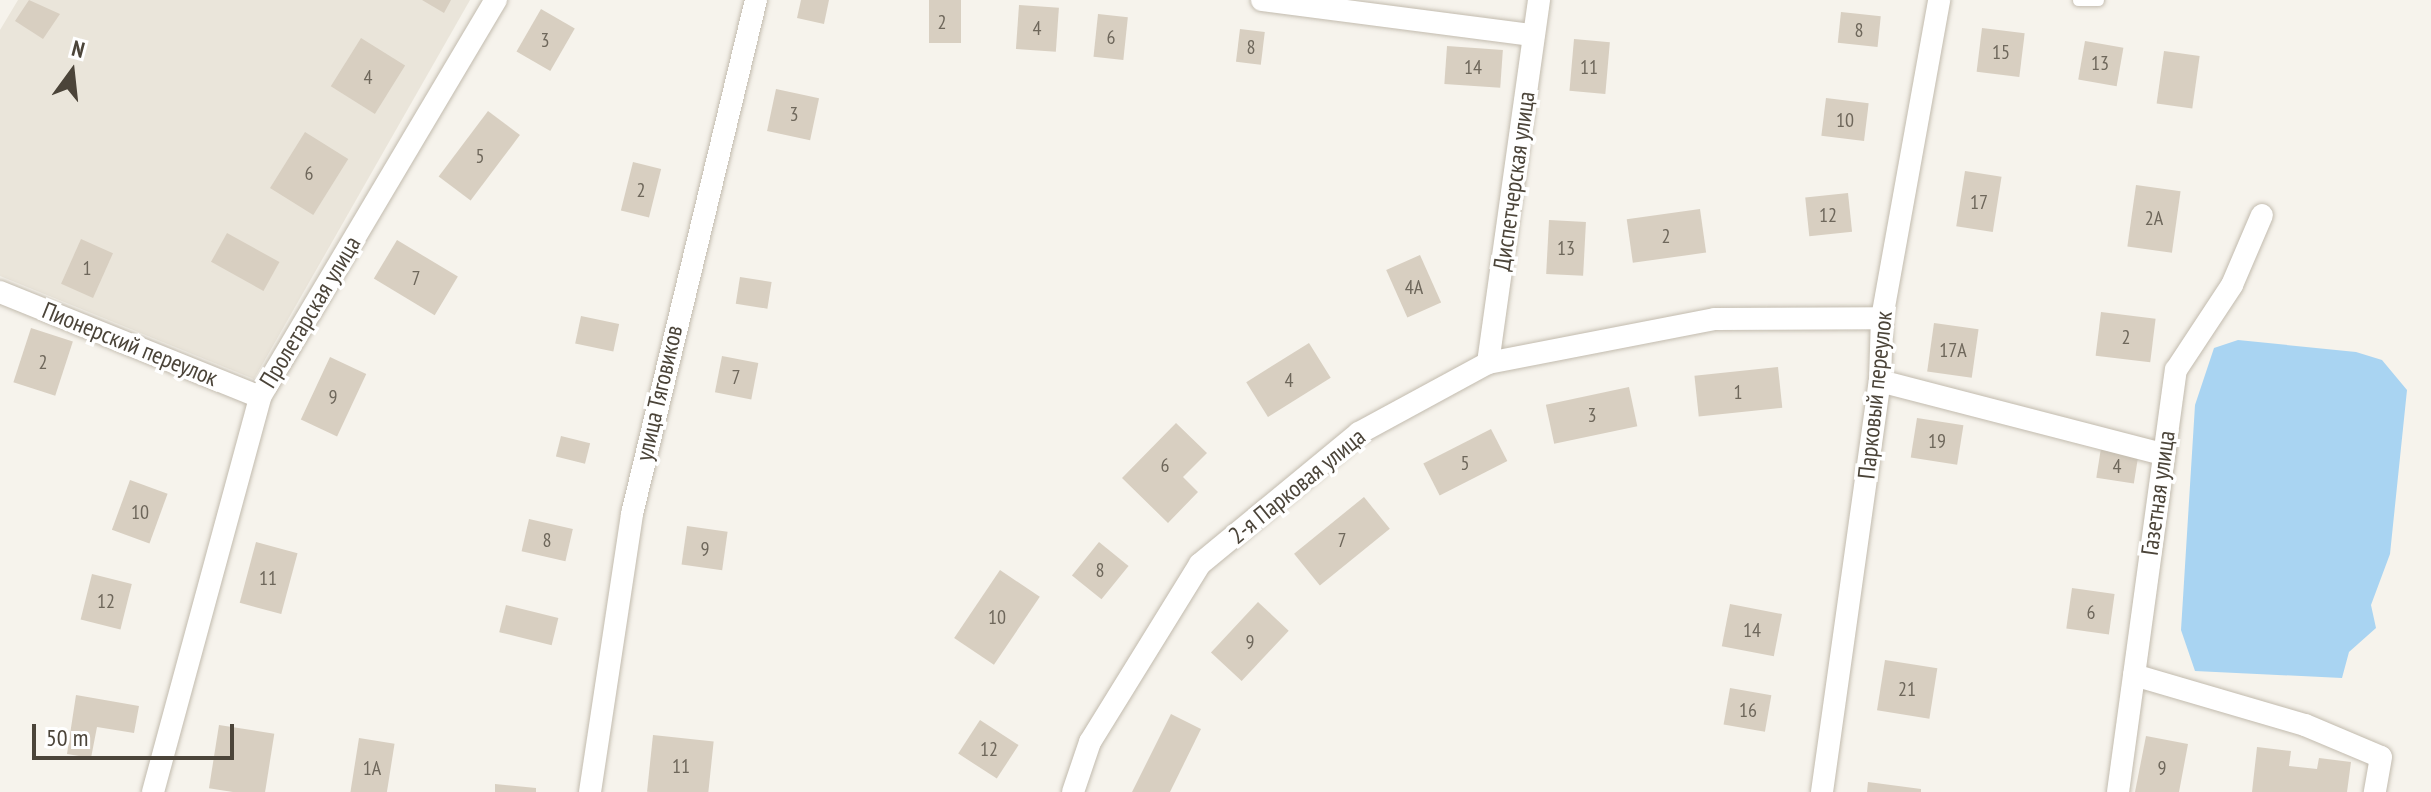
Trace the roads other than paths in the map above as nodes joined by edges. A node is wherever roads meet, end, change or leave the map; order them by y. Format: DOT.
graph roads {
  1 [pos="496,0"];
  2 [pos="756,0"];
  3 [pos="1262,0"];
  4 [pos="1539,0"];
  5 [pos="1939,0"];
  6 [pos="2078,0"];
  7 [pos="2098,0"];
  8 [pos="1533,35"];
  9 [pos="2262,215"];
  10 [pos="0,292"];
  11 [pos="1882,318"];
  12 [pos="1488,363"];
  13 [pos="1880,381"];
  14 [pos="260,397"];
  15 [pos="2162,454"];
  16 [pos="2134,675"];
  17 [pos="153,792"];
  18 [pos="590,792"];
  19 [pos="1073,792"];
  20 [pos="1822,792"];
  21 [pos="2118,792"];
  22 [pos="2375,792"];
  1 -- 14 [label="street, Пролетарская улица"];
  2 -- 18 [label="street, улица Тяговиков"];
  3 -- 8 [label="street"];
  4 -- 8 [label="street, Диспетчерская улица"];
  5 -- 11 [label="street, Парковый переулок"];
  6 -- 7 [label="lane"];
  8 -- 12 [label="street, Диспетчерская улица"];
  9 -- 15 [label="street, Газетная улица"];
  10 -- 14 [label="street, Пионерский переулок"];
  11 -- 12 [label="street, 2-я Парковая улица"];
  11 -- 13 [label="street, Парковый переулок"];
  12 -- 19 [label="street, 2-я Парковая улица"];
  13 -- 15 [label="street"];
  13 -- 20 [label="street, Парковый переулок"];
  14 -- 17 [label="street, Пролетарская улица"];
  15 -- 16 [label="street, Газетная улица"];
  16 -- 21 [label="street, Газетная улица"];
  16 -- 22 [label="street"];
}
